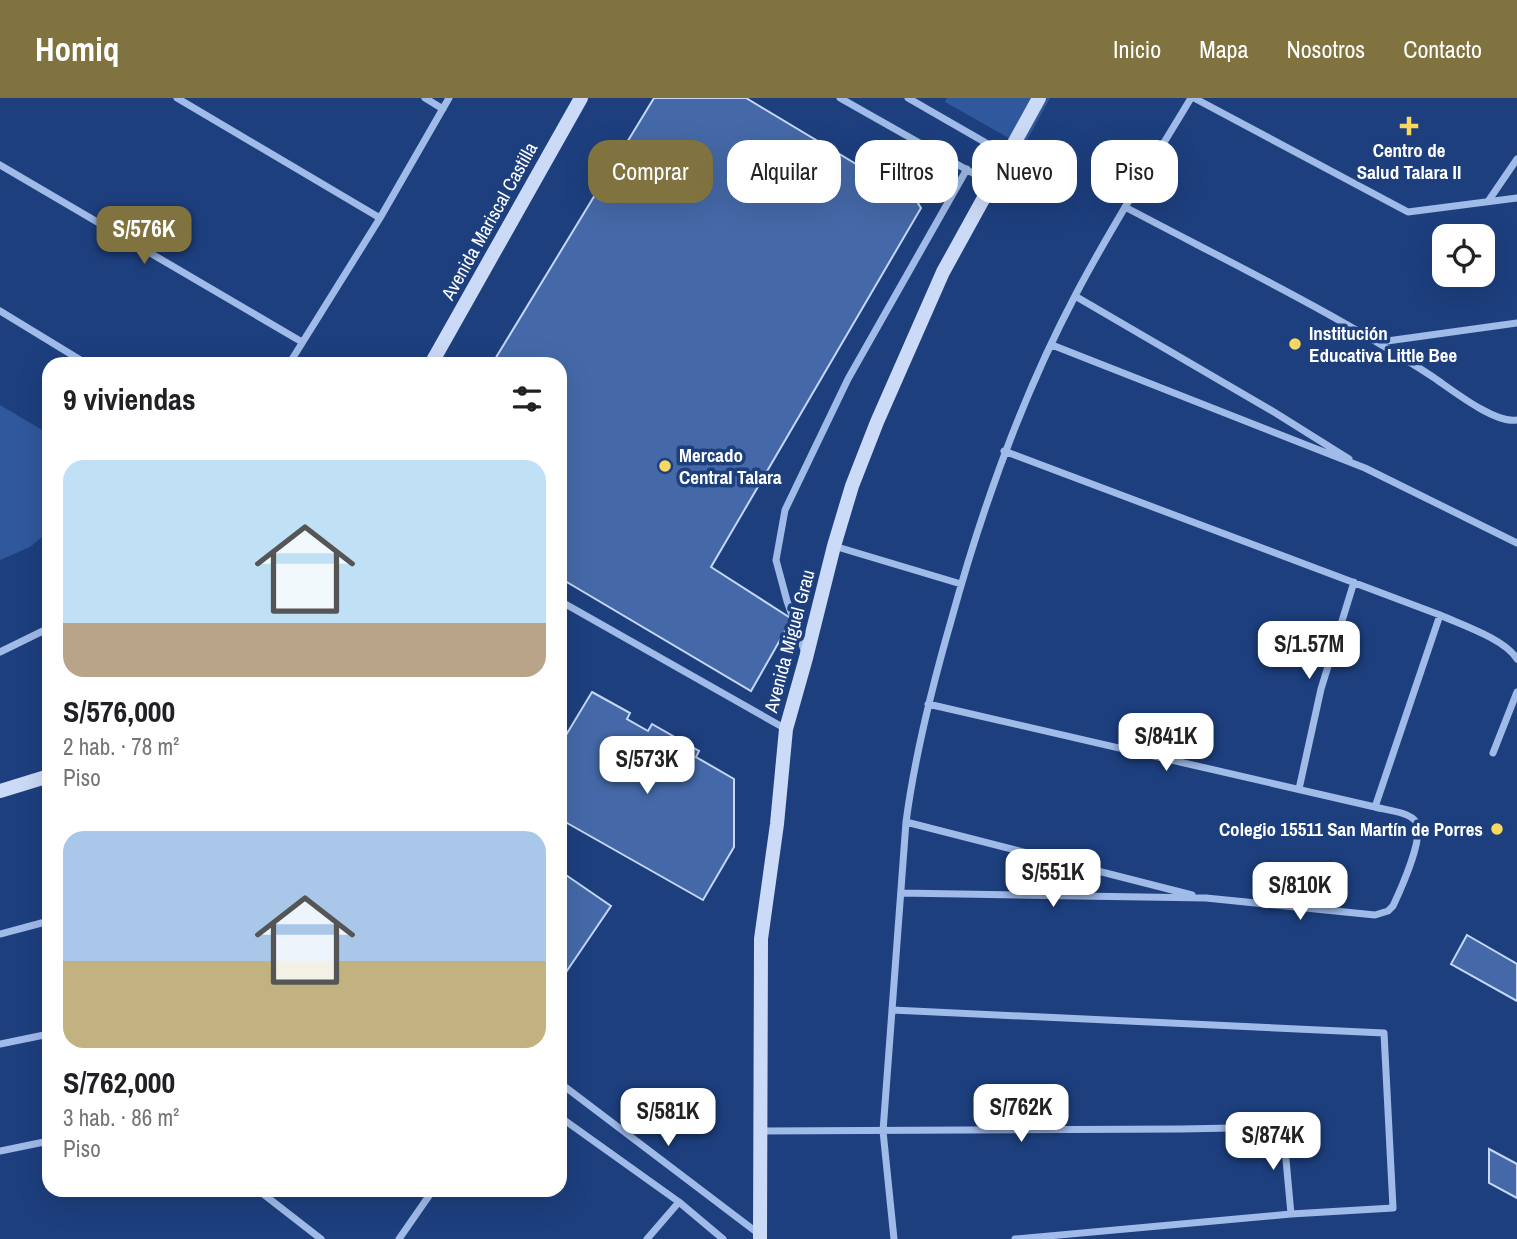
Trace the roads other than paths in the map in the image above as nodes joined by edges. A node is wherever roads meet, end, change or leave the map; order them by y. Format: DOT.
graph roads {
  1 [pos="177,98"];
  2 [pos="425,98"];
  3 [pos="449,98"];
  4 [pos="581,98"];
  5 [pos="840,98"];
  6 [pos="908,98"];
  7 [pos="1039,98"];
  8 [pos="1193,98"];
  9 [pos="443,109"];
  10 [pos="980,140"];
  11 [pos="1017,140"];
  12 [pos="1517,159"];
  13 [pos="0,165"];
  14 [pos="967,169"];
  15 [pos="972,172"];
  16 [pos="1517,198"];
  17 [pos="1489,200"];
  18 [pos="981,203"];
  19 [pos="1125,206"];
  20 [pos="380,218"];
  21 [pos="1075,296"];
  22 [pos="0,311"];
  23 [pos="1517,323"];
  24 [pos="302,342"];
  25 [pos="1379,342"];
  26 [pos="1052,345"];
  27 [pos="76,357"];
  28 [pos="293,357"];
  29 [pos="435,357"];
  30 [pos="1517,419"];
  31 [pos="1004,451"];
  32 [pos="1365,468"];
  33 [pos="1517,534"];
  34 [pos="1508,538"];
  35 [pos="1517,542"];
  36 [pos="834,546"];
  37 [pos="1354,582"];
  38 [pos="961,584"];
  39 [pos="567,605"];
  40 [pos="1440,615"];
  41 [pos="42,631"];
  42 [pos="0,652"];
  43 [pos="807,658"];
  44 [pos="1517,659"];
  45 [pos="1517,692"];
  46 [pos="928,704"];
  47 [pos="786,729"];
  48 [pos="1493,753"];
  49 [pos="42,778"];
  50 [pos="1299,789"];
  51 [pos="0,791"];
  52 [pos="1376,807"];
  53 [pos="906,822"];
  54 [pos="1040,856"];
  55 [pos="901,893"];
  56 [pos="1037,895"];
  57 [pos="1206,898"];
  58 [pos="42,923"];
  59 [pos="0,934"];
  60 [pos="892,1010"];
  61 [pos="42,1036"];
  62 [pos="0,1045"];
  63 [pos="567,1088"];
  64 [pos="567,1121"];
  65 [pos="759,1131"];
  66 [pos="883,1131"];
  67 [pos="42,1142"];
  68 [pos="0,1151"];
  69 [pos="267,1197"];
  70 [pos="428,1197"];
  71 [pos="679,1202"];
  72 [pos="1291,1214"];
  73 [pos="760,1237"];
  74 [pos="321,1239"];
  75 [pos="399,1239"];
  76 [pos="647,1239"];
  77 [pos="723,1239"];
  78 [pos="894,1239"];
  79 [pos="1015,1239"];
  1 -- 20 [label="street"];
  2 -- 9 [label="street"];
  3 -- 9 [label="street"];
  4 -- 29 [label="main road, Avenida Mariscal Castilla"];
  5 -- 14 [label="street"];
  6 -- 10 [label="street"];
  7 -- 11 [label="main road, Avenida Miguel Grau"];
  8 -- 17 [label="street"];
  8 -- 19 [label="street"];
  9 -- 20 [label="street"];
  12 -- 17 [label="street"];
  13 -- 24 [label="street"];
  14 -- 15 [label="street"];
  14 -- 43 [label="street"];
  16 -- 17 [label="street"];
  18 -- 36 [label="main road, Avenida Miguel Grau"];
  19 -- 21 [label="street"];
  19 -- 25 [label="street"];
  20 -- 24 [label="street"];
  21 -- 26 [label="street"];
  21 -- 32 [label="street"];
  22 -- 27 [label="street"];
  23 -- 25 [label="street"];
  24 -- 28 [label="street"];
  25 -- 30 [label="street"];
  26 -- 31 [label="street"];
  26 -- 32 [label="street"];
  31 -- 37 [label="street"];
  31 -- 38 [label="street"];
  32 -- 34 [label="street"];
  33 -- 34 [label="street"];
  34 -- 35 [label="street"];
  36 -- 38 [label="street"];
  36 -- 43 [label="main road, Avenida Miguel Grau"];
  37 -- 40 [label="street"];
  37 -- 50 [label="street"];
  38 -- 46 [label="street"];
  39 -- 47 [label="street"];
  40 -- 44 [label="street"];
  40 -- 52 [label="street"];
  41 -- 42 [label="street"];
  43 -- 47 [label="main road, Avenida Miguel Grau"];
  45 -- 48 [label="street"];
  46 -- 50 [label="street"];
  46 -- 53 [label="street"];
  47 -- 65 [label="main road, Avenida Miguel Grau"];
  49 -- 51 [label="main road"];
  50 -- 52 [label="street"];
  52 -- 57 [label="street"];
  53 -- 54 [label="street"];
  53 -- 55 [label="street"];
  54 -- 56 [label="street"];
  54 -- 57 [label="street"];
  55 -- 56 [label="street"];
  55 -- 60 [label="street"];
  56 -- 57 [label="street"];
  58 -- 59 [label="street"];
  60 -- 66 [label="street"];
  60 -- 72 [label="street"];
  61 -- 62 [label="street"];
  63 -- 73 [label="street"];
  64 -- 71 [label="street"];
  65 -- 66 [label="street"];
  65 -- 73 [label="main road, Avenida Miguel Grau"];
  66 -- 72 [label="street"];
  66 -- 78 [label="street"];
  67 -- 68 [label="street"];
  69 -- 74 [label="street"];
  70 -- 75 [label="street"];
  71 -- 76 [label="street"];
  71 -- 77 [label="street"];
  72 -- 79 [label="street"];
}
